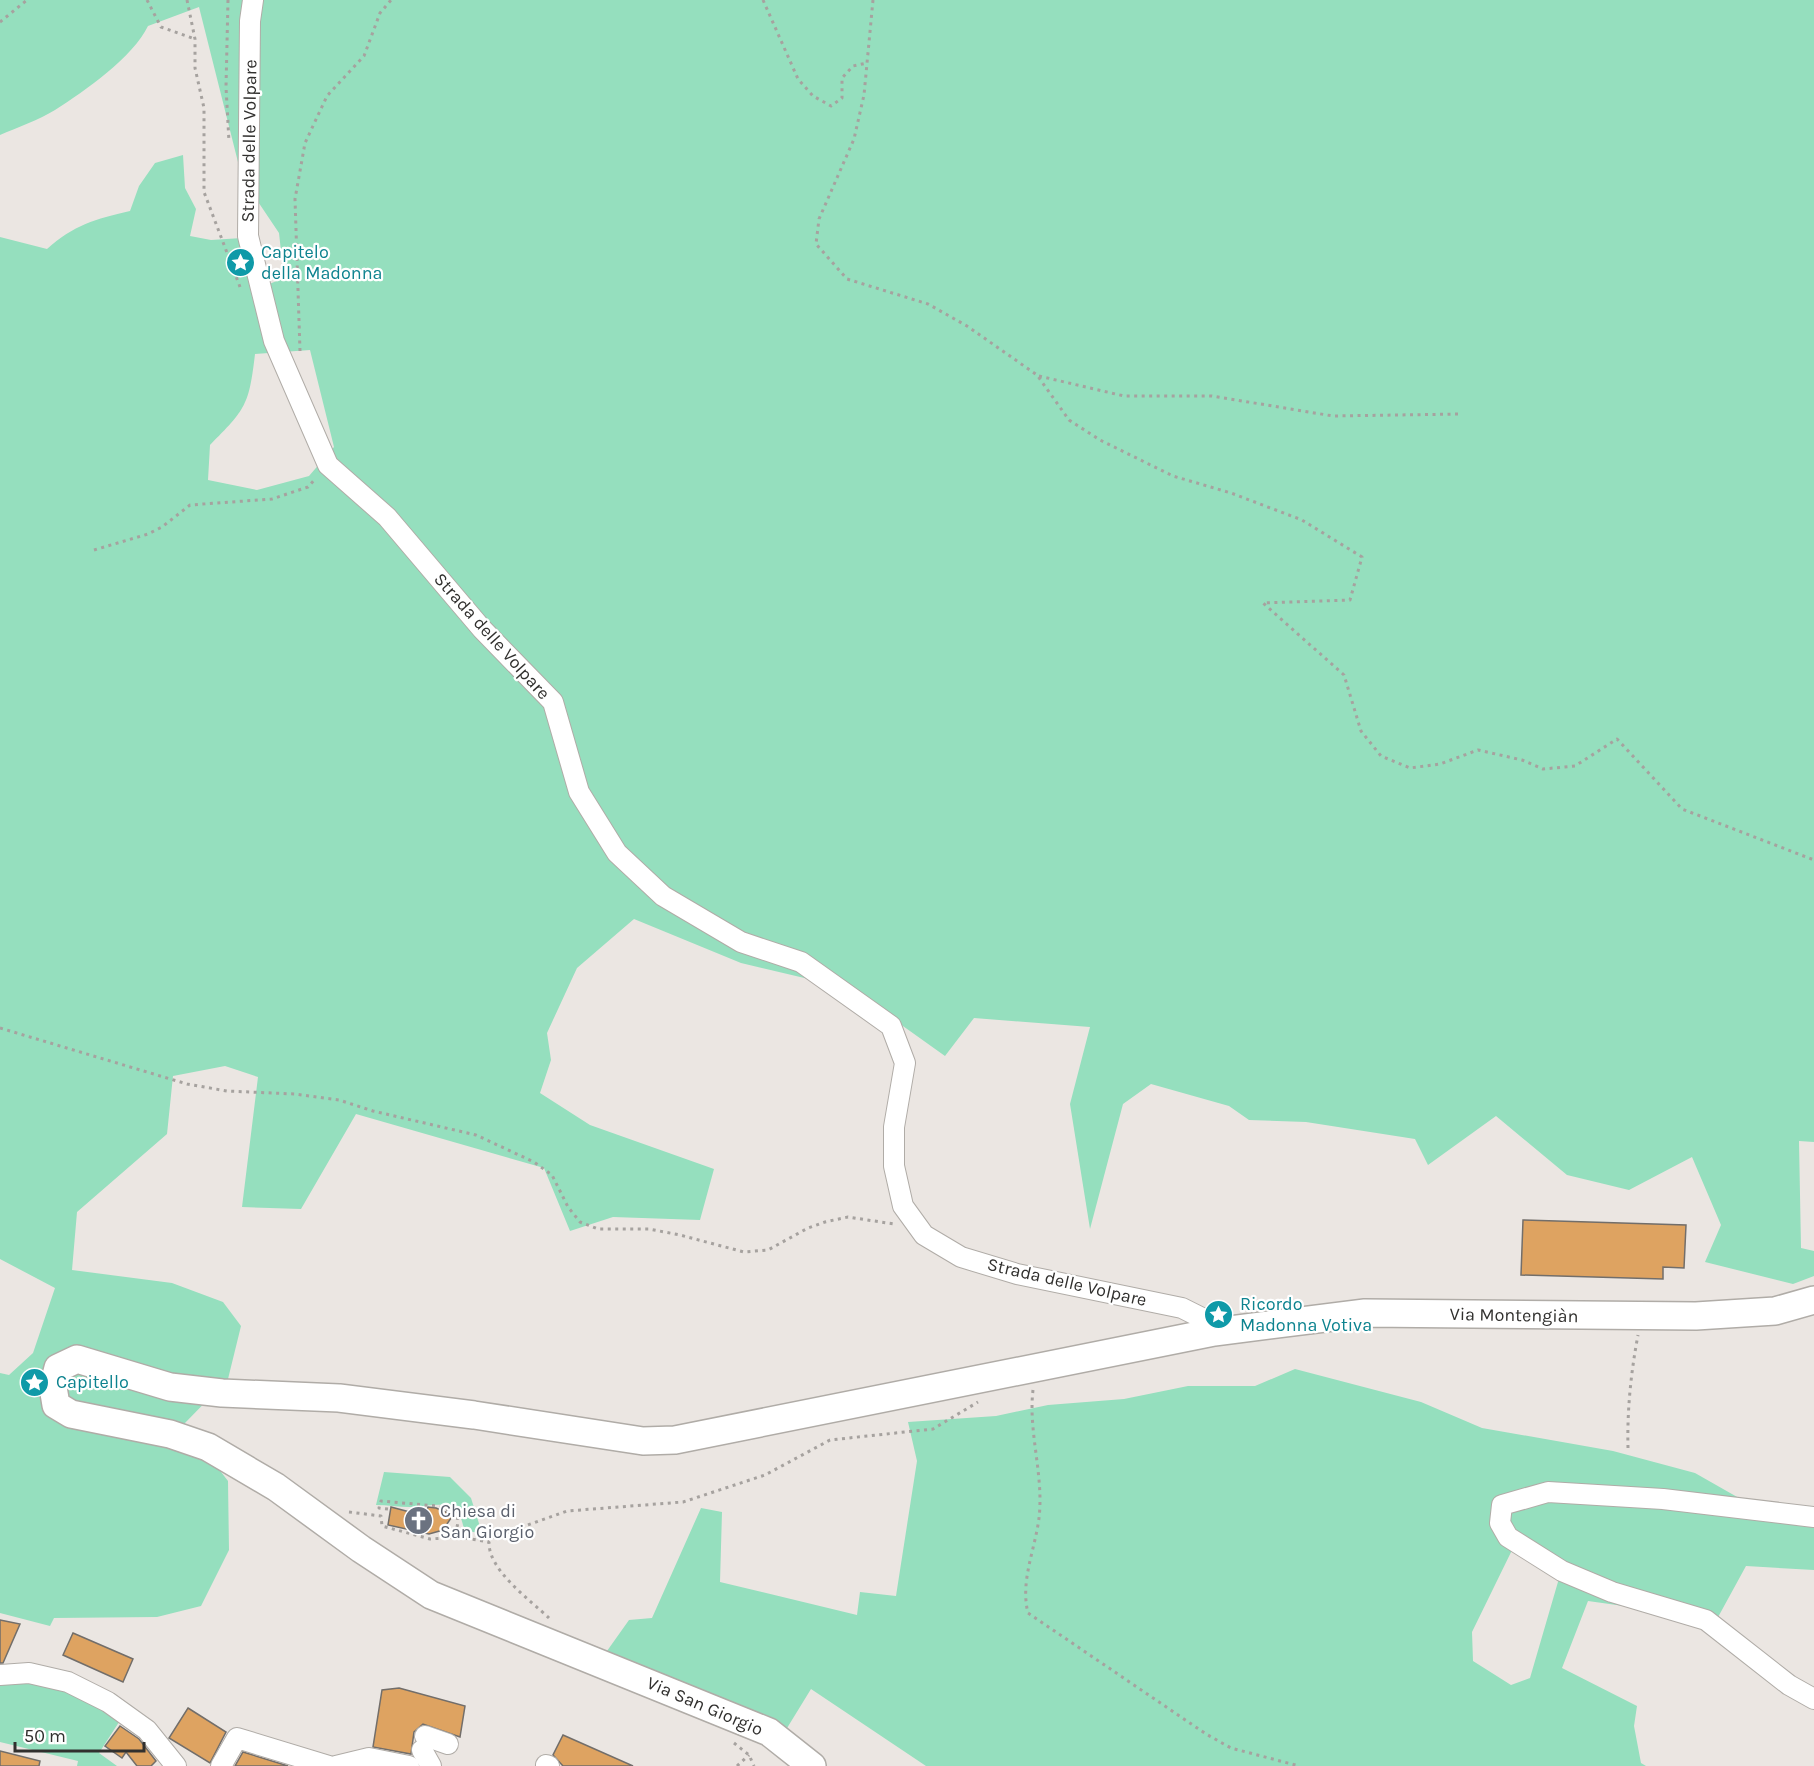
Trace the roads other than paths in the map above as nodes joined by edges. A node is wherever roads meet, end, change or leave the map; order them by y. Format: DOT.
graph roads {
  1 [pos="253,0"];
  2 [pos="1814,1300"];
  3 [pos="1214,1332"];
  4 [pos="318,1518"];
  5 [pos="1814,1518"];
  6 [pos="0,1675"];
  7 [pos="1814,1699"];
  8 [pos="448,1744"];
  9 [pos="426,1751"];
  10 [pos="176,1766"];
  11 [pos="221,1766"];
  12 [pos="329,1766"];
  13 [pos="336,1766"];
  14 [pos="409,1766"];
  15 [pos="812,1766"];
  1 -- 3 [label="street, Strada delle Volpare"];
  2 -- 3 [label="street, Via Montengiàn"];
  3 -- 4 [label="street, Via Montengiàn"];
  4 -- 15 [label="street, Via San Giorgio"];
  5 -- 7 [label="street"];
  6 -- 10 [label="street"];
  8 -- 9 [label="street"];
  11 -- 12 [label="street"];
  13 -- 14 [label="street"];
}
